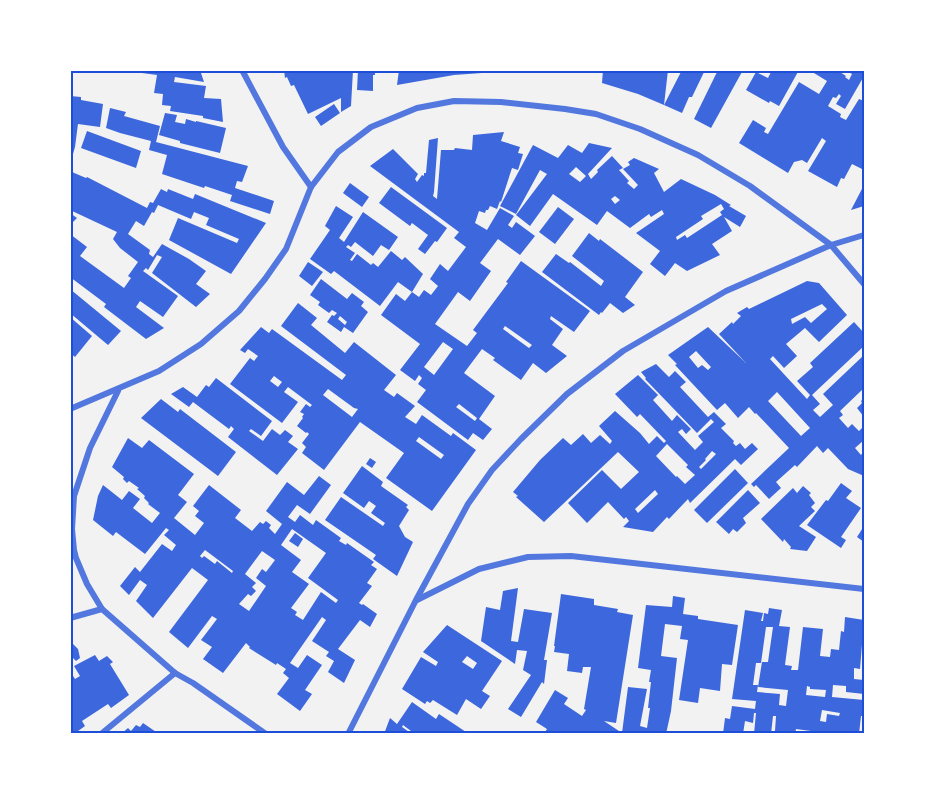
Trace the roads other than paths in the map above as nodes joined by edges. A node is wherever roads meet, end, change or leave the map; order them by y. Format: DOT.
graph roads {
  1 [pos="242,70"];
  2 [pos="311,187"];
  3 [pos="864,235"];
  4 [pos="831,245"];
  5 [pos="864,284"];
  6 [pos="118,390"];
  7 [pos="70,410"];
  8 [pos="864,589"];
  9 [pos="416,600"];
  10 [pos="102,609"];
  11 [pos="70,618"];
  12 [pos="175,673"];
  13 [pos="100,734"];
  14 [pos="266,734"];
  15 [pos="348,734"];
  1 -- 2 [label="street"];
  2 -- 4 [label="street"];
  2 -- 6 [label="street"];
  3 -- 4 [label="street"];
  4 -- 5 [label="street"];
  4 -- 9 [label="street"];
  6 -- 7 [label="street"];
  6 -- 10 [label="street"];
  8 -- 9 [label="street"];
  9 -- 15 [label="street"];
  10 -- 11 [label="street"];
  10 -- 12 [label="street"];
  12 -- 13 [label="street"];
  12 -- 14 [label="street"];
}
